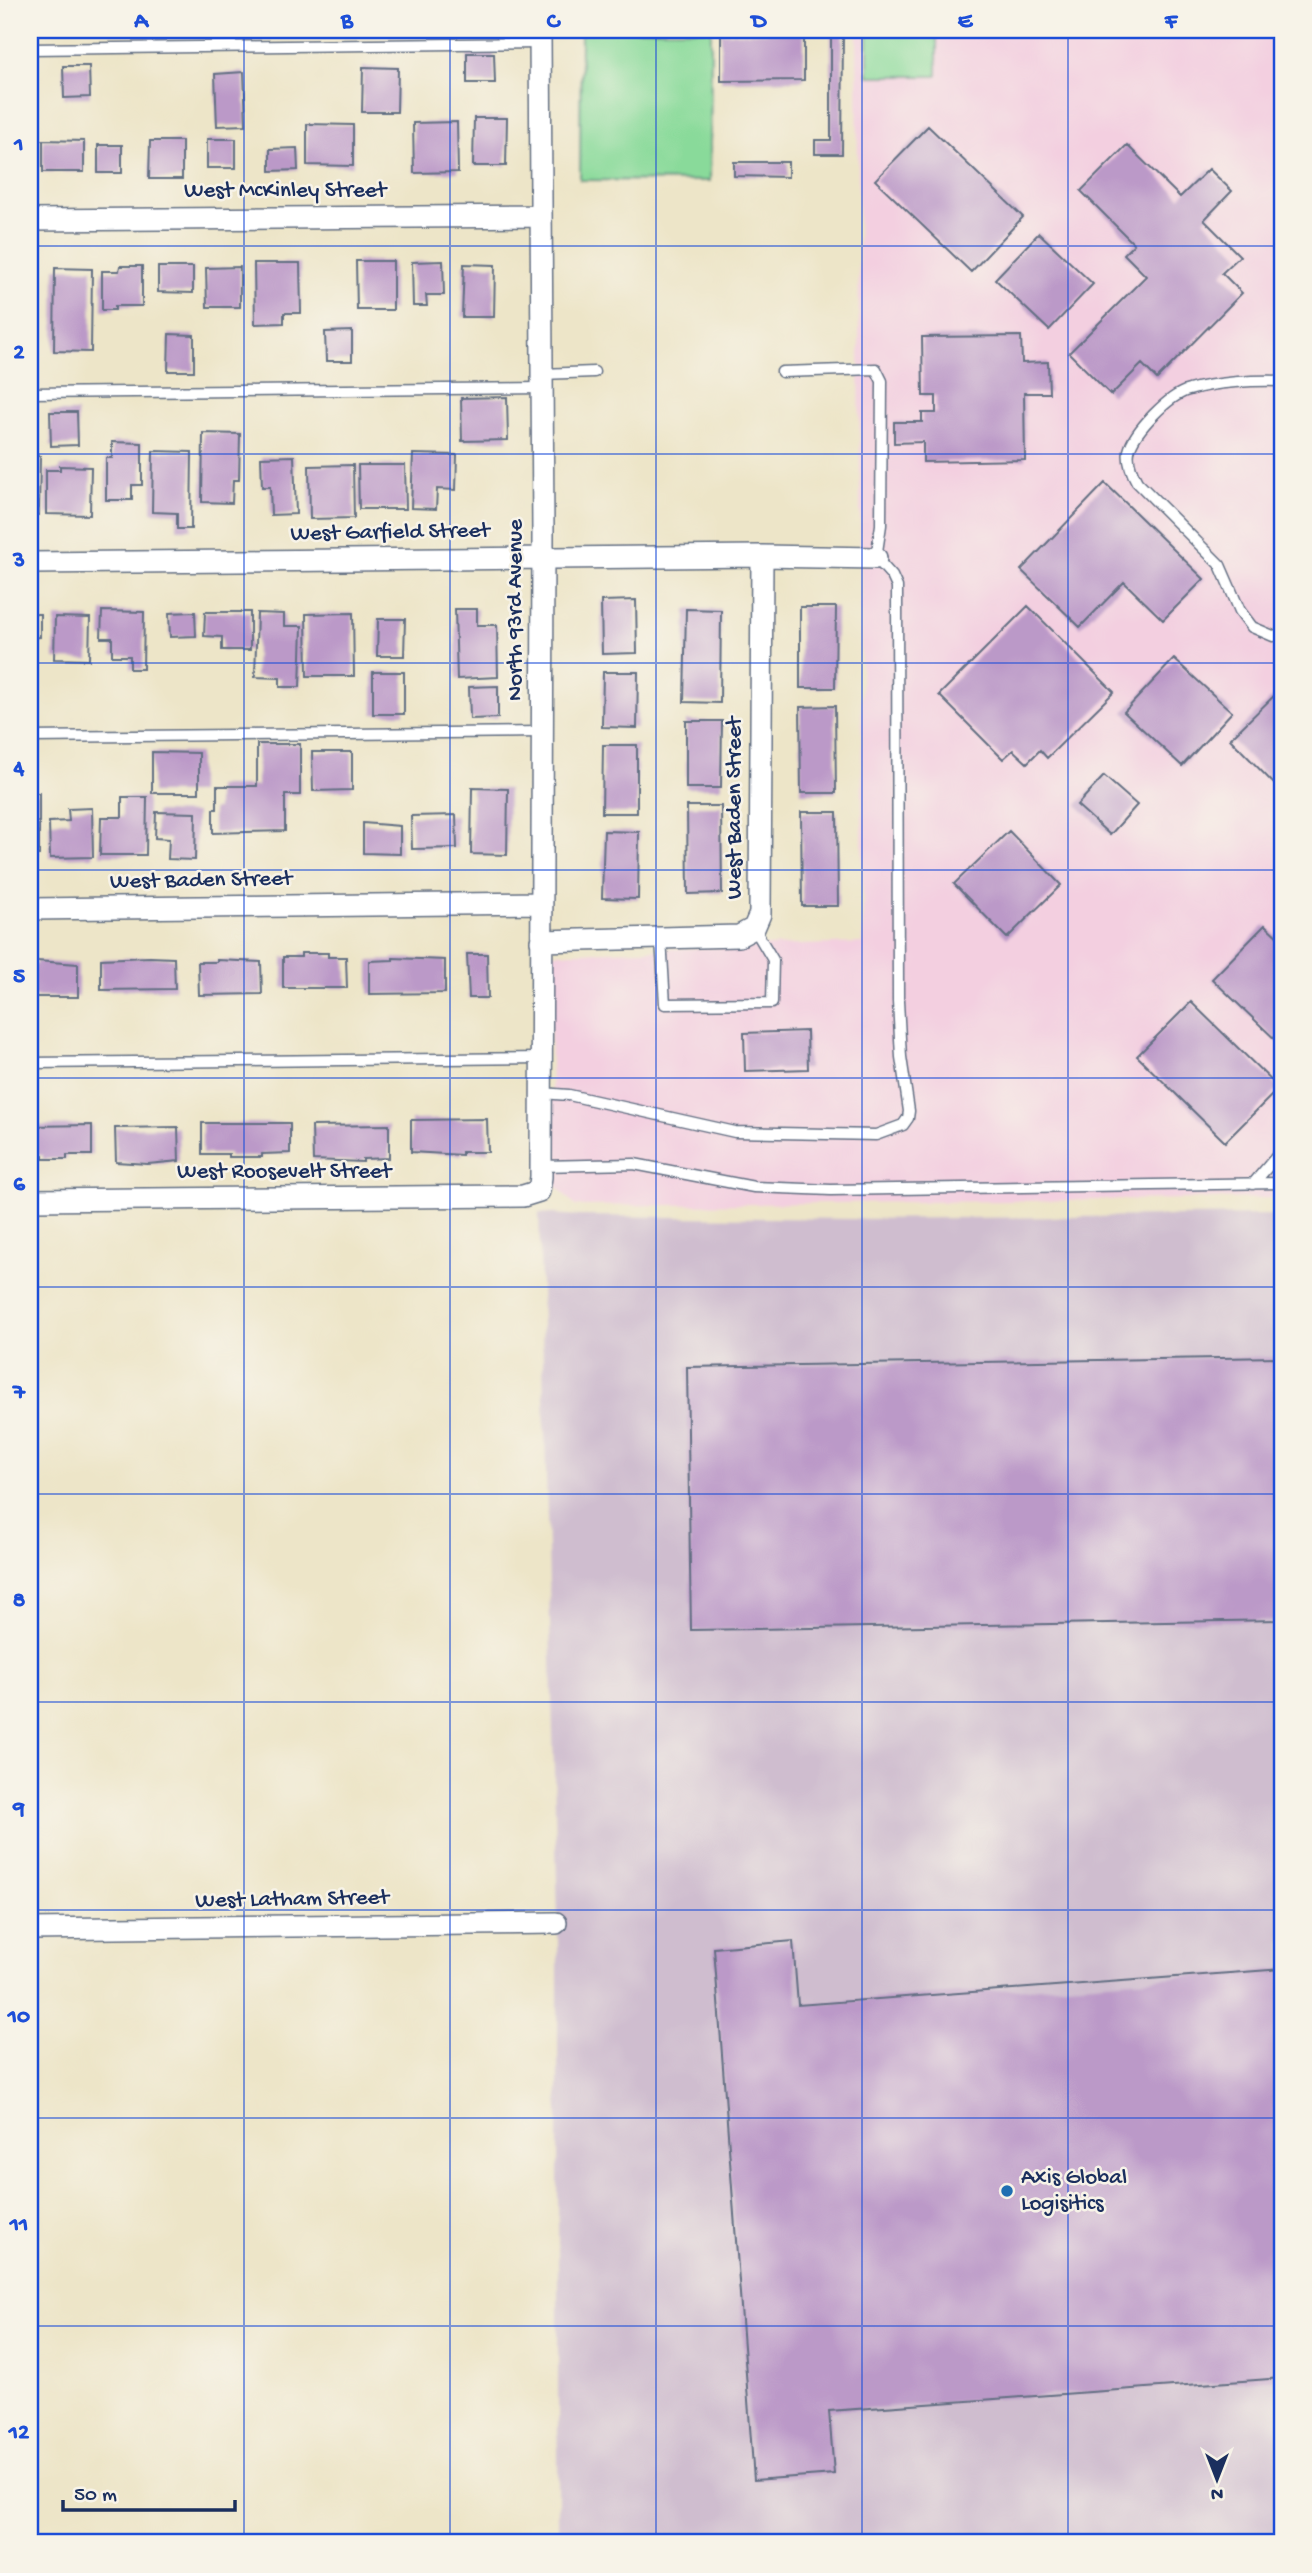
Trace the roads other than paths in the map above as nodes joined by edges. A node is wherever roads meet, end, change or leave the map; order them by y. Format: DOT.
graph roads {
  1 [pos="540,37"];
  2 [pos="30,49"];
  3 [pos="541,216"];
  4 [pos="30,220"];
  5 [pos="594,372"];
  6 [pos="782,372"];
  7 [pos="542,381"];
  8 [pos="1282,381"];
  9 [pos="30,393"];
  10 [pos="762,556"];
  11 [pos="543,558"];
  12 [pos="876,558"];
  13 [pos="30,563"];
  14 [pos="1282,634"];
  15 [pos="542,732"];
  16 [pos="30,737"];
  17 [pos="541,902"];
  18 [pos="30,909"];
  19 [pos="754,928"];
  20 [pos="661,937"];
  21 [pos="541,941"];
  22 [pos="541,1058"];
  23 [pos="30,1063"];
  24 [pos="541,1093"];
  25 [pos="1282,1150"];
  26 [pos="541,1166"];
  27 [pos="1282,1183"];
  28 [pos="1253,1184"];
  29 [pos="539,1191"];
  30 [pos="30,1200"];
  31 [pos="556,1923"];
  32 [pos="30,1929"];
  1 -- 2 [label="lane"];
  1 -- 3 [label="street, North 93rd Avenue"];
  3 -- 4 [label="street, West McKinley Street"];
  3 -- 7 [label="street, North 93rd Avenue"];
  5 -- 7 [label="lane"];
  6 -- 12 [label="lane"];
  7 -- 9 [label="lane"];
  7 -- 11 [label="street, North 93rd Avenue"];
  8 -- 14 [label="lane"];
  10 -- 11 [label="street, West Garfield Street"];
  10 -- 12 [label="street, West Garfield Street"];
  10 -- 19 [label="street, West Baden Street"];
  11 -- 13 [label="street, West Garfield Street"];
  11 -- 15 [label="street, North 93rd Avenue"];
  12 -- 24 [label="lane"];
  15 -- 16 [label="lane"];
  15 -- 17 [label="street, North 93rd Avenue"];
  17 -- 18 [label="street, West Baden Street"];
  17 -- 21 [label="street, North 93rd Avenue"];
  19 -- 20 [label="street, West Baden Street"];
  19 -- 20 [label="lane"];
  20 -- 21 [label="street, West Baden Street"];
  21 -- 22 [label="street, North 93rd Avenue"];
  22 -- 23 [label="lane"];
  22 -- 24 [label="street, North 93rd Avenue"];
  24 -- 26 [label="street, North 93rd Avenue"];
  25 -- 28 [label="lane"];
  26 -- 28 [label="lane"];
  26 -- 29 [label="street, North 93rd Avenue"];
  27 -- 28 [label="lane"];
  29 -- 30 [label="street, West Roosevelt Street"];
  31 -- 32 [label="street, West Latham Street"];
}
